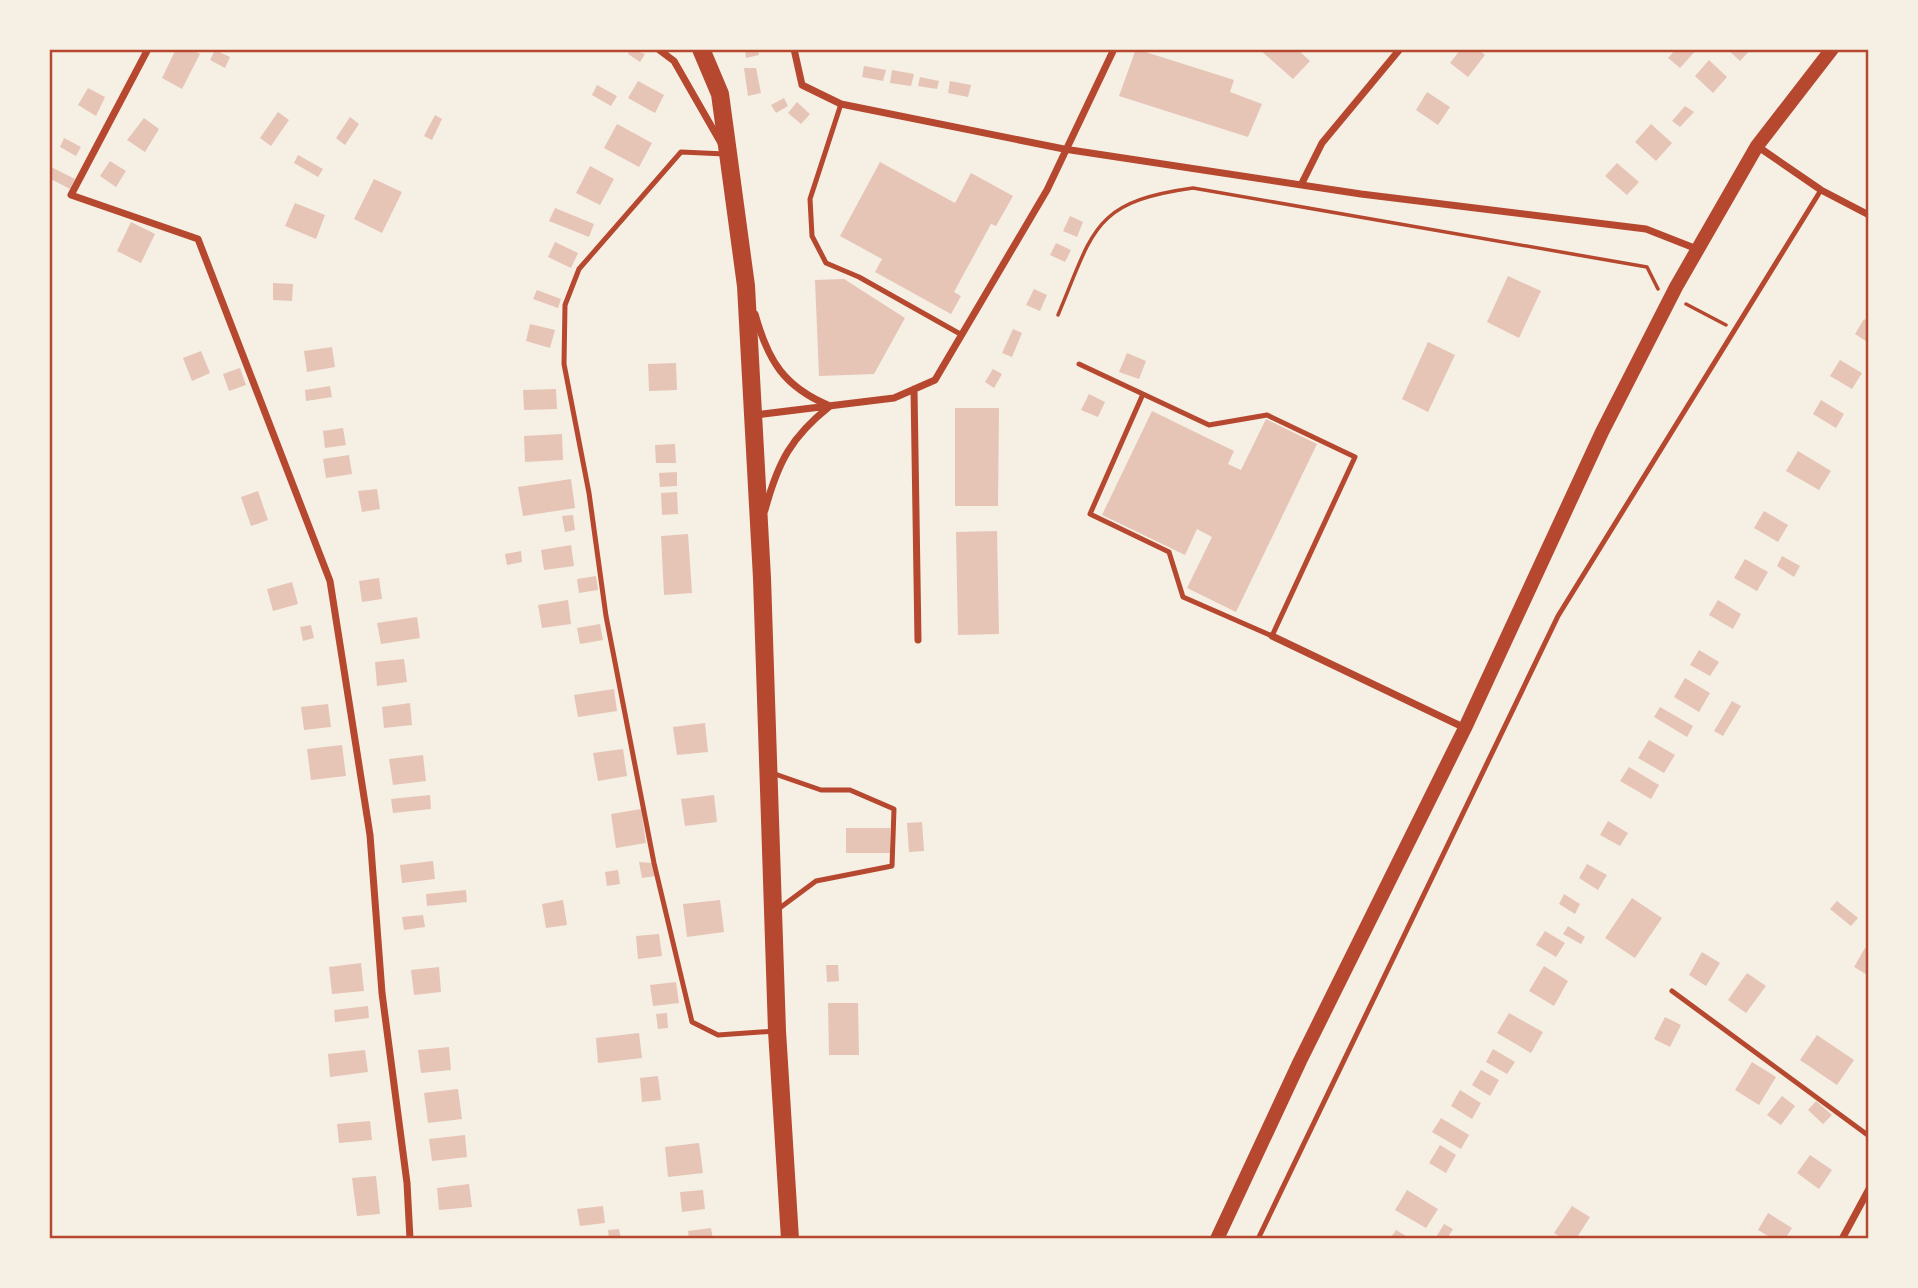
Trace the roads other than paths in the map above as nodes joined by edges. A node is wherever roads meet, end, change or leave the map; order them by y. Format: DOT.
graph roads {
  1 [pos="148,49"];
  2 [pos="658,49"];
  3 [pos="701,49"];
  4 [pos="794,49"];
  5 [pos="1114,49"];
  6 [pos="1400,49"];
  7 [pos="1832,49"];
  8 [pos="841,104"];
  9 [pos="1757,146"];
  10 [pos="1064,149"];
  11 [pos="729,154"];
  12 [pos="1302,183"];
  13 [pos="1821,190"];
  14 [pos="1869,215"];
  15 [pos="1697,249"];
  16 [pos="747,286"];
  17 [pos="962,335"];
  18 [pos="1079,364"];
  19 [pos="914,389"];
  20 [pos="1143,394"];
  21 [pos="830,406"];
  22 [pos="754,415"];
  23 [pos="760,529"];
  24 [pos="1272,636"];
  25 [pos="918,640"];
  26 [pos="1465,728"];
  27 [pos="770,772"];
  28 [pos="775,912"];
  29 [pos="1672,991"];
  30 [pos="777,1031"];
  31 [pos="1869,1136"];
  32 [pos="1869,1189"];
  33 [pos="410,1239"];
  34 [pos="790,1239"];
  35 [pos="1217,1239"];
  36 [pos="1258,1239"];
  37 [pos="1842,1239"];
  1 -- 33 [label="street"];
  2 -- 11 [label="street"];
  3 -- 11 [label="main road"];
  4 -- 8 [label="street"];
  5 -- 10 [label="street"];
  6 -- 12 [label="street"];
  7 -- 9 [label="main road"];
  8 -- 10 [label="street"];
  8 -- 17 [label="lane"];
  9 -- 13 [label="street"];
  9 -- 15 [label="main road"];
  10 -- 12 [label="street"];
  10 -- 17 [label="street"];
  11 -- 16 [label="main road"];
  11 -- 30 [label="lane"];
  12 -- 15 [label="street"];
  13 -- 14 [label="street"];
  13 -- 36 [label="lane"];
  15 -- 26 [label="main road"];
  16 -- 21 [label="street"];
  16 -- 22 [label="main road"];
  17 -- 19 [label="street"];
  18 -- 20 [label="lane"];
  19 -- 21 [label="street"];
  19 -- 25 [label="street"];
  20 -- 24 [label="lane"];
  20 -- 24 [label="lane"];
  21 -- 22 [label="street"];
  21 -- 23 [label="street"];
  22 -- 23 [label="main road"];
  23 -- 27 [label="main road"];
  24 -- 26 [label="street"];
  26 -- 35 [label="main road"];
  27 -- 28 [label="main road"];
  27 -- 28 [label="lane"];
  28 -- 30 [label="main road"];
  29 -- 31 [label="lane"];
  30 -- 34 [label="main road"];
  32 -- 37 [label="street"];
}
